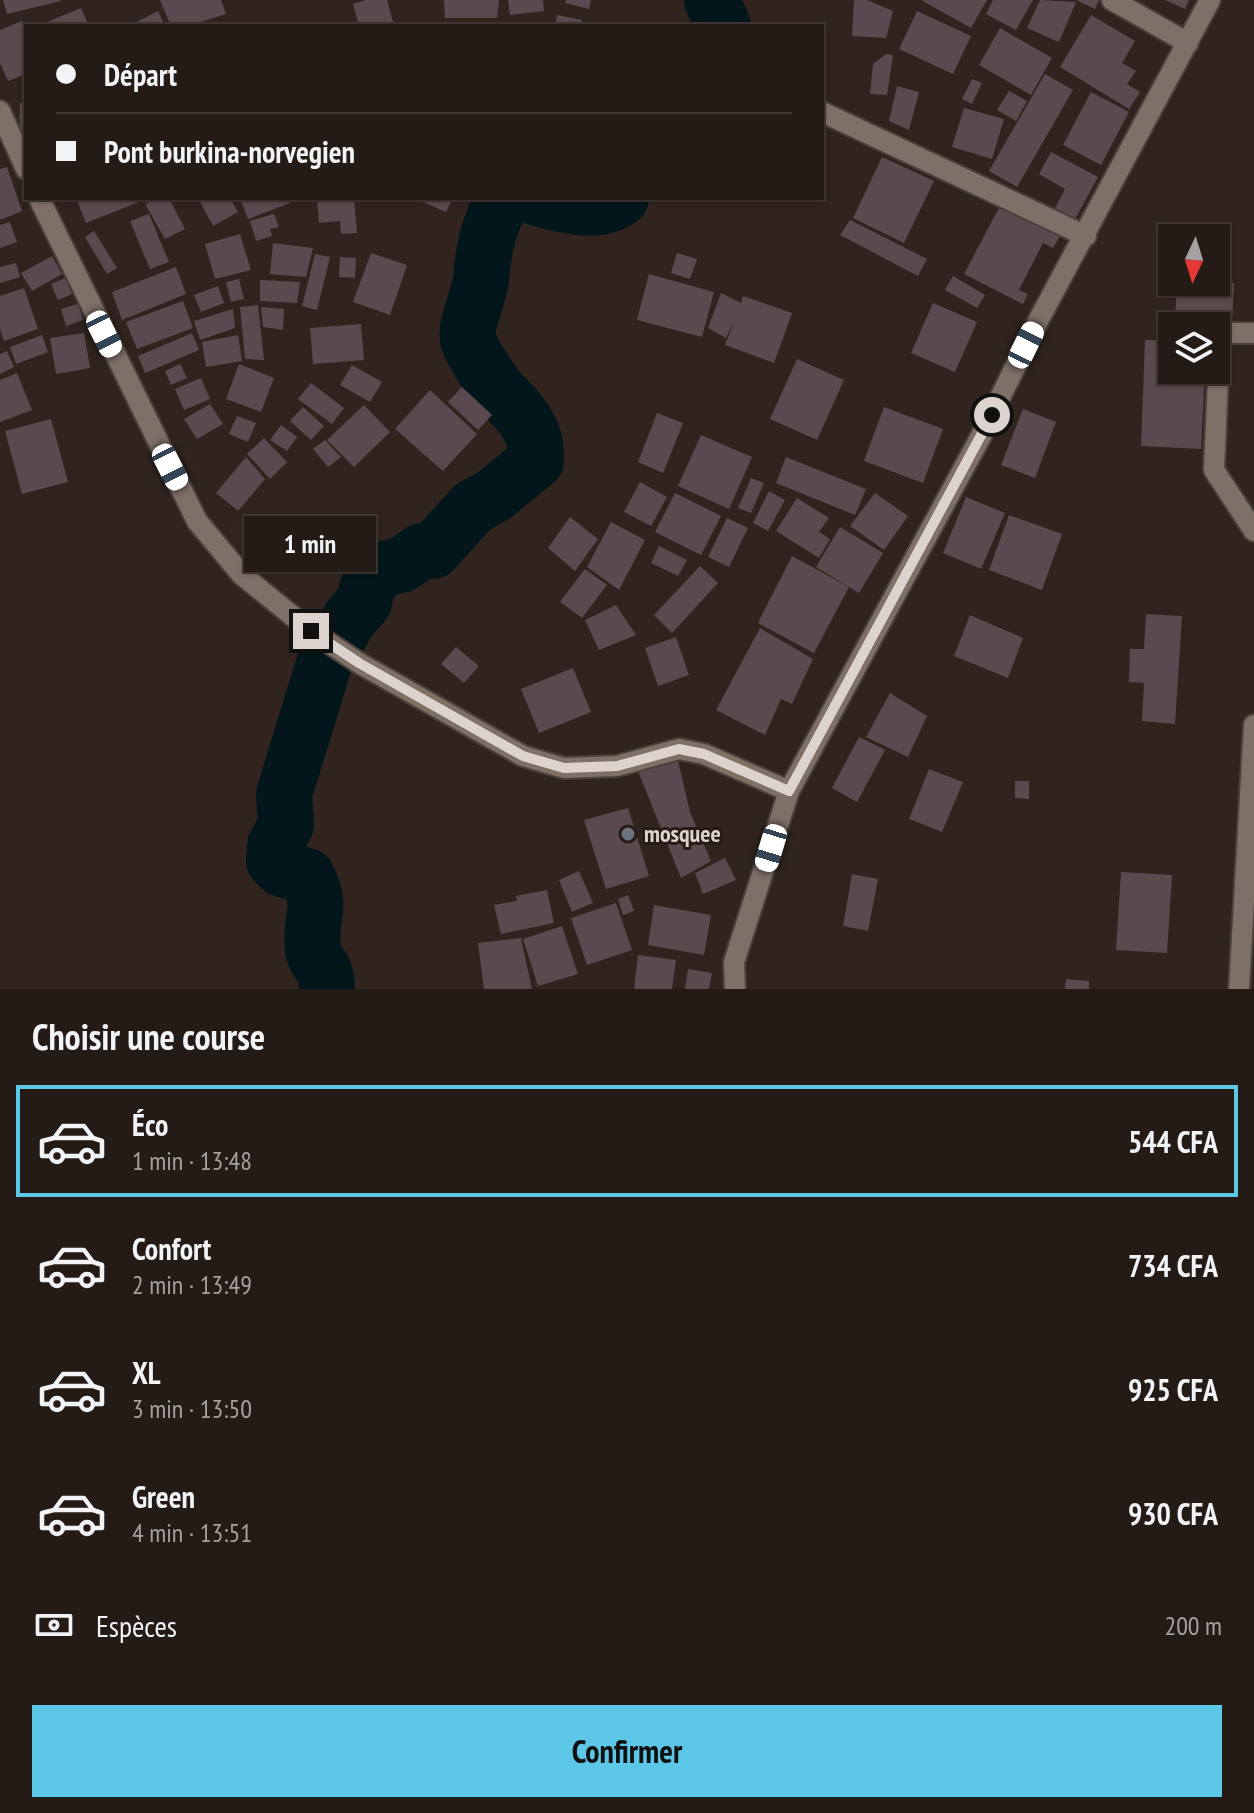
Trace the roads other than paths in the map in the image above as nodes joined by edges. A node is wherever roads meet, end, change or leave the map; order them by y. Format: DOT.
graph roads {
  1 [pos="1112,0"];
  2 [pos="1210,0"];
  3 [pos="1188,43"];
  4 [pos="0,111"];
  5 [pos="824,113"];
  6 [pos="24,165"];
  7 [pos="40,200"];
  8 [pos="1086,236"];
  9 [pos="1254,333"];
  10 [pos="1254,531"];
  11 [pos="1254,725"];
  12 [pos="789,791"];
  13 [pos="1251,837"];
  14 [pos="735,989"];
  15 [pos="1239,989"];
  1 -- 3 [label="street"];
  2 -- 3 [label="street"];
  3 -- 8 [label="street"];
  4 -- 6 [label="street"];
  5 -- 8 [label="street"];
  7 -- 12 [label="street"];
  8 -- 12 [label="street"];
  9 -- 10 [label="street"];
  11 -- 13 [label="street"];
  12 -- 14 [label="street"];
  13 -- 15 [label="street"];
}
